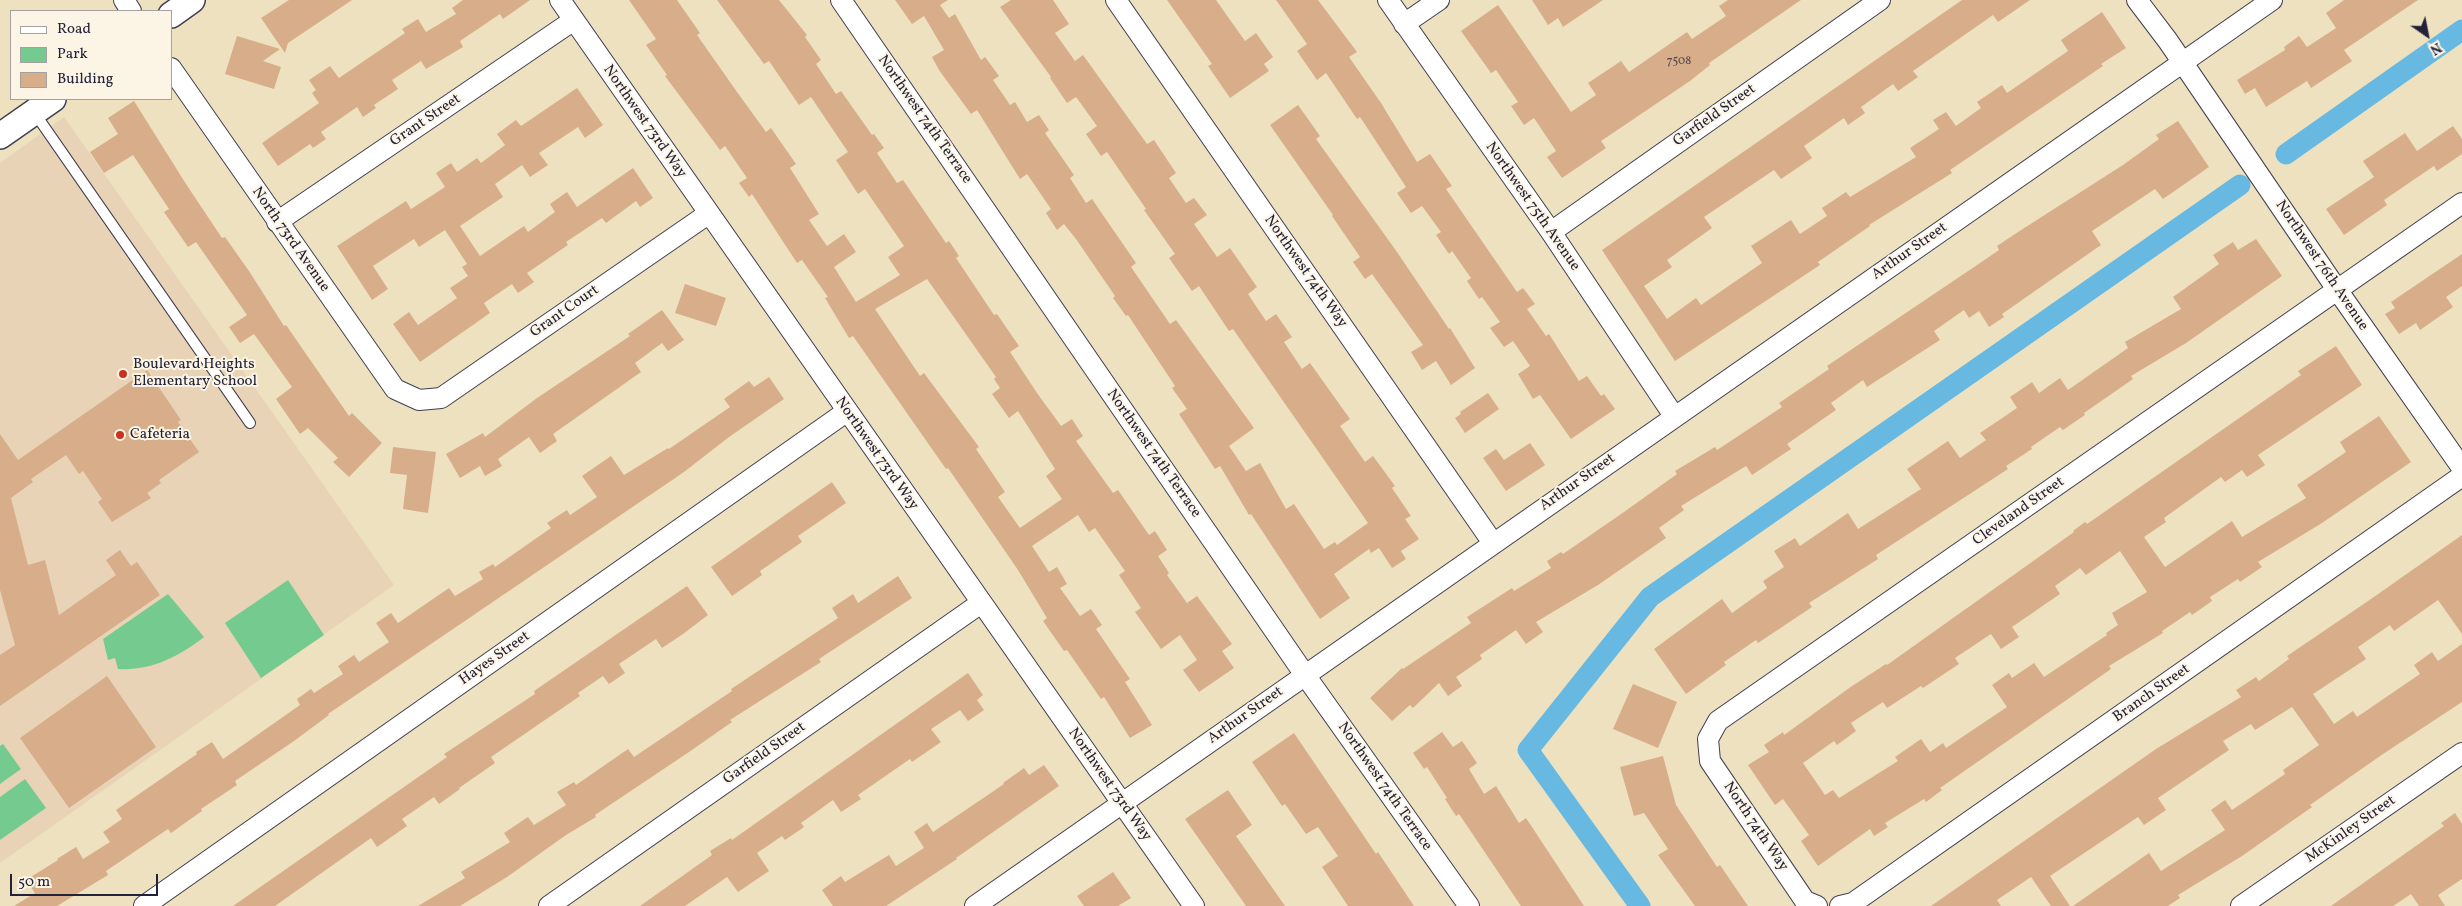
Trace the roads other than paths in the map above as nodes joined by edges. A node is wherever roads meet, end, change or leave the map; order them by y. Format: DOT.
graph roads {
  1 [pos="192,0"];
  2 [pos="560,0"];
  3 [pos="840,0"];
  4 [pos="1116,0"];
  5 [pos="1388,0"];
  6 [pos="1439,0"];
  7 [pos="1880,0"];
  8 [pos="2137,0"];
  9 [pos="2272,0"];
  10 [pos="172,14"];
  11 [pos="574,20"];
  12 [pos="1404,24"];
  13 [pos="2182,63"];
  14 [pos="172,69"];
  15 [pos="43,106"];
  16 [pos="0,136"];
  17 [pos="2462,203"];
  18 [pos="708,214"];
  19 [pos="277,222"];
  20 [pos="1550,232"];
  21 [pos="2338,291"];
  22 [pos="419,400"];
  23 [pos="846,412"];
  24 [pos="1674,416"];
  25 [pos="250,424"];
  26 [pos="2462,468"];
  27 [pos="2462,476"];
  28 [pos="1493,543"];
  29 [pos="981,602"];
  30 [pos="1305,675"];
  31 [pos="1708,739"];
  32 [pos="2462,753"];
  33 [pos="1121,804"];
  34 [pos="144,906"];
  35 [pos="549,906"];
  36 [pos="975,906"];
  37 [pos="1194,906"];
  38 [pos="1469,906"];
  39 [pos="1817,906"];
  40 [pos="1840,906"];
  41 [pos="2241,906"];
  1 -- 10 [label="street"];
  2 -- 11 [label="street, Northwest 73rd Way"];
  3 -- 30 [label="street, Northwest 74th Terrace"];
  4 -- 28 [label="street, Northwest 74th Way"];
  5 -- 12 [label="street, Northwest 75th Avenue"];
  6 -- 12 [label="street"];
  7 -- 20 [label="street, Garfield Street"];
  8 -- 13 [label="street, Northwest 76th Avenue"];
  9 -- 13 [label="street, Arthur Street"];
  11 -- 18 [label="street, Northwest 73rd Way"];
  11 -- 19 [label="street, Grant Street"];
  12 -- 20 [label="street, Northwest 75th Avenue"];
  13 -- 21 [label="street, Northwest 76th Avenue"];
  13 -- 24 [label="street, Arthur Street"];
  14 -- 19 [label="street, North 73rd Avenue"];
  15 -- 16 [label="street"];
  15 -- 25 [label="lane"];
  17 -- 21 [label="street, Cleveland Street"];
  18 -- 22 [label="street, Grant Court"];
  18 -- 23 [label="street, Northwest 73rd Way"];
  19 -- 22 [label="street, North 73rd Avenue"];
  20 -- 24 [label="street, Northwest 75th Avenue"];
  21 -- 26 [label="street, Northwest 76th Avenue"];
  21 -- 31 [label="street, Cleveland Street"];
  23 -- 29 [label="street, Northwest 73rd Way"];
  23 -- 34 [label="street, Hayes Street"];
  24 -- 28 [label="street, Arthur Street"];
  27 -- 40 [label="street, Branch Street"];
  28 -- 30 [label="street, Arthur Street"];
  29 -- 33 [label="street, Northwest 73rd Way"];
  29 -- 35 [label="street, Garfield Street"];
  30 -- 33 [label="street, Arthur Street"];
  30 -- 38 [label="street, Northwest 74th Terrace"];
  31 -- 39 [label="street, North 74th Way"];
  32 -- 41 [label="street, McKinley Street"];
  33 -- 36 [label="street, Arthur Street"];
  33 -- 37 [label="street, Northwest 73rd Way"];
}
